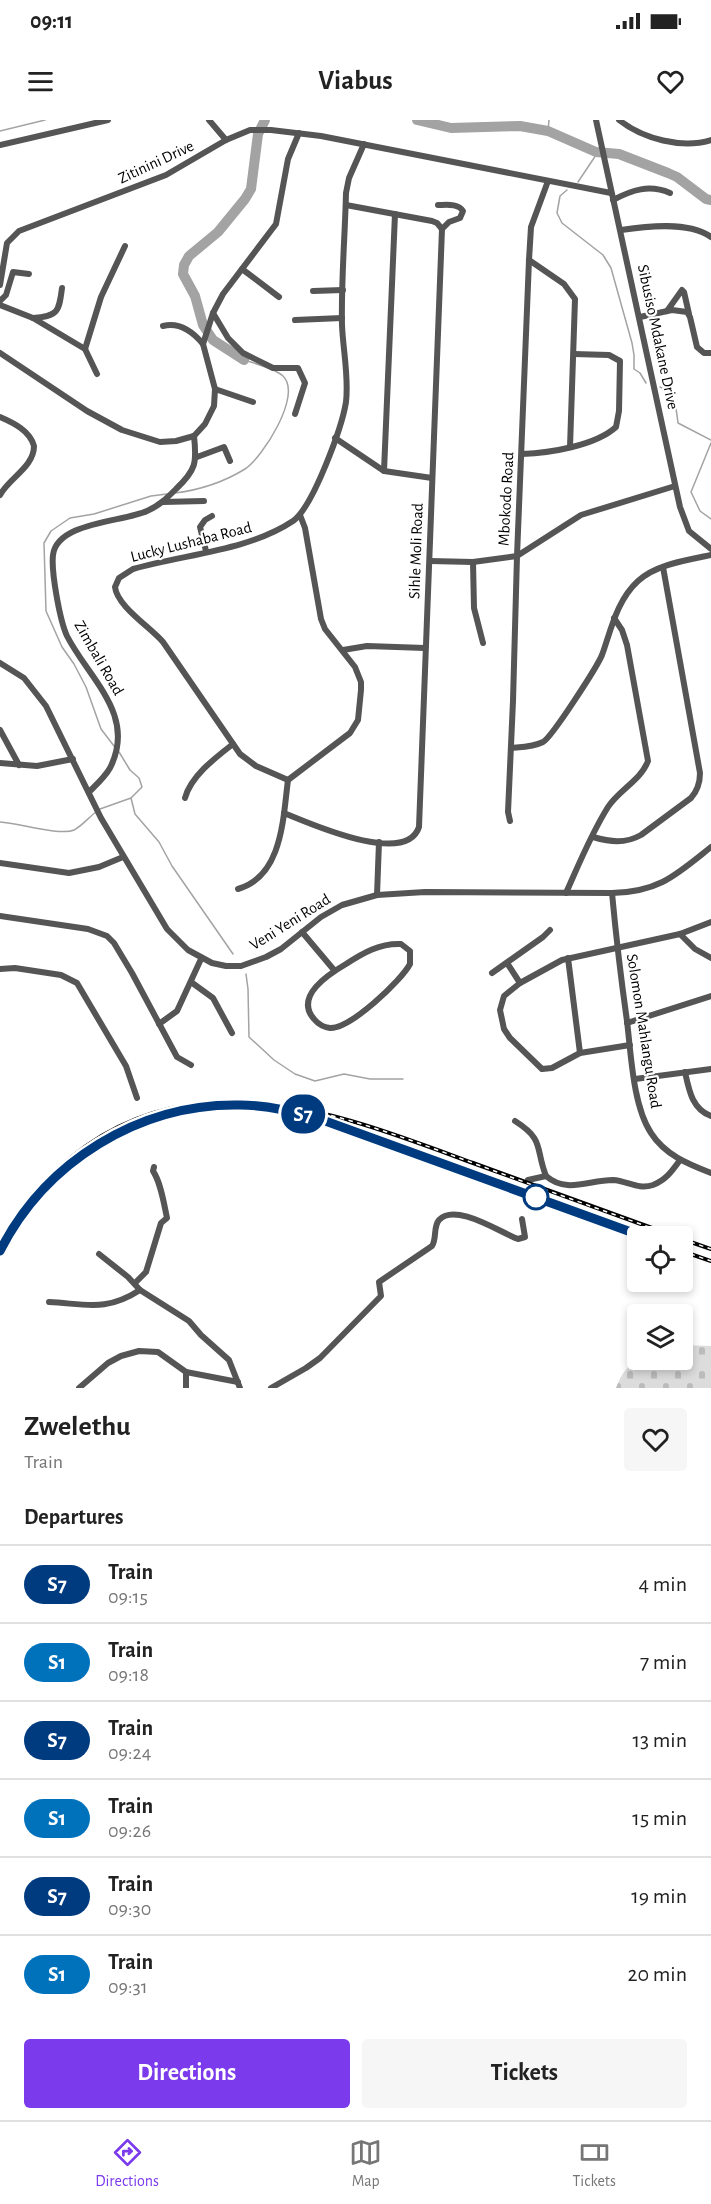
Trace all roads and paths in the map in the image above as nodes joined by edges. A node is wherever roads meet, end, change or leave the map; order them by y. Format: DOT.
graph roads {
  1 [pos="108,120"];
  2 [pos="209,120"];
  3 [pos="596,120"];
  4 [pos="619,120"];
  5 [pos="299,133"];
  6 [pos="226,140"];
  7 [pos="711,140"];
  8 [pos="364,144"];
  9 [pos="0,145"];
  10 [pos="548,181"];
  11 [pos="670,193"];
  12 [pos="612,197"];
  13 [pos="346,205"];
  14 [pos="438,205"];
  15 [pos="395,214"];
  16 [pos="442,229"];
  17 [pos="621,230"];
  18 [pos="711,237"];
  19 [pos="125,246"];
  20 [pos="529,260"];
  21 [pos="242,269"];
  22 [pos="29,274"];
  23 [pos="0,285"];
  24 [pos="62,288"];
  25 [pos="343,290"];
  26 [pos="312,291"];
  27 [pos="279,297"];
  28 [pos="0,303"];
  29 [pos="666,311"];
  30 [pos="213,313"];
  31 [pos="689,314"];
  32 [pos="640,317"];
  33 [pos="33,318"];
  34 [pos="342,318"];
  35 [pos="295,320"];
  36 [pos="163,326"];
  37 [pos="204,342"];
  38 [pos="85,349"];
  39 [pos="0,353"];
  40 [pos="711,353"];
  41 [pos="574,354"];
  42 [pos="97,374"];
  43 [pos="215,389"];
  44 [pos="253,402"];
  45 [pos="295,414"];
  46 [pos="0,417"];
  47 [pos="194,436"];
  48 [pos="335,438"];
  49 [pos="570,447"];
  50 [pos="522,454"];
  51 [pos="197,457"];
  52 [pos="230,461"];
  53 [pos="384,471"];
  54 [pos="432,478"];
  55 [pos="675,486"];
  56 [pos="0,495"];
  57 [pos="164,500"];
  58 [pos="204,501"];
  59 [pos="300,515"];
  60 [pos="212,516"];
  61 [pos="711,549"];
  62 [pos="206,551"];
  63 [pos="711,555"];
  64 [pos="517,556"];
  65 [pos="430,561"];
  66 [pos="473,562"];
  67 [pos="663,567"];
  68 [pos="614,618"];
  69 [pos="483,643"];
  70 [pos="425,648"];
  71 [pos="343,650"];
  72 [pos="0,663"];
  73 [pos="0,730"];
  74 [pos="233,744"];
  75 [pos="512,748"];
  76 [pos="72,759"];
  77 [pos="0,763"];
  78 [pos="19,765"];
  79 [pos="288,780"];
  80 [pos="89,792"];
  81 [pos="185,798"];
  82 [pos="284,813"];
  83 [pos="510,821"];
  84 [pos="593,837"];
  85 [pos="379,842"];
  86 [pos="711,847"];
  87 [pos="123,856"];
  88 [pos="0,863"];
  89 [pos="238,889"];
  90 [pos="566,893"];
  91 [pos="612,893"];
  92 [pos="377,895"];
  93 [pos="0,916"];
  94 [pos="711,922"];
  95 [pos="550,930"];
  96 [pos="302,932"];
  97 [pos="680,934"];
  98 [pos="617,949"];
  99 [pos="568,958"];
  100 [pos="711,958"];
  101 [pos="201,959"];
  102 [pos="507,963"];
  103 [pos="0,969"];
  104 [pos="334,970"];
  105 [pos="492,973"];
  106 [pos="191,982"];
  107 [pos="520,983"];
  108 [pos="711,996"];
  109 [pos="627,1023"];
  110 [pos="159,1024"];
  111 [pos="232,1033"];
  112 [pos="630,1045"];
  113 [pos="580,1053"];
  114 [pos="191,1065"];
  115 [pos="711,1069"];
  116 [pos="685,1072"];
  117 [pos="635,1079"];
  118 [pos="137,1098"];
  119 [pos="711,1116"];
  120 [pos="515,1121"];
  121 [pos="680,1160"];
  122 [pos="154,1167"];
  123 [pos="711,1173"];
  124 [pos="546,1176"];
  125 [pos="528,1180"];
  126 [pos="522,1219"];
  127 [pos="99,1254"];
  128 [pos="135,1283"];
  129 [pos="140,1290"];
  130 [pos="49,1302"];
  131 [pos="186,1372"];
  132 [pos="239,1385"];
  133 [pos="79,1388"];
  134 [pos="186,1388"];
  135 [pos="270,1388"];
  1 -- 9 [label="street"];
  2 -- 6 [label="street"];
  3 -- 12 [label="street, Sibusiso Mdakane Drive"];
  4 -- 7 [label="street"];
  5 -- 6 [label="street, Zitinini Drive"];
  5 -- 8 [label="street, Zitinini Drive"];
  5 -- 21 [label="street"];
  6 -- 23 [label="street, Zitinini Drive"];
  8 -- 10 [label="street, Zitinini Drive"];
  8 -- 13 [label="street"];
  10 -- 12 [label="street, Zitinini Drive"];
  10 -- 20 [label="street, Mbokodo Road"];
  11 -- 12 [label="street"];
  12 -- 17 [label="street, Sibusiso Mdakane Drive"];
  13 -- 15 [label="street"];
  13 -- 25 [label="street"];
  14 -- 16 [label="street"];
  15 -- 16 [label="street"];
  15 -- 53 [label="street"];
  16 -- 54 [label="street, Sihle Moli Road"];
  17 -- 18 [label="street"];
  17 -- 32 [label="street, Sibusiso Mdakane Drive"];
  19 -- 38 [label="street"];
  20 -- 41 [label="street"];
  20 -- 50 [label="street, Mbokodo Road"];
  21 -- 27 [label="street"];
  21 -- 30 [label="street"];
  22 -- 28 [label="street"];
  24 -- 33 [label="street"];
  25 -- 26 [label="street"];
  25 -- 34 [label="street"];
  28 -- 33 [label="street"];
  29 -- 31 [label="street"];
  29 -- 31 [label="street"];
  29 -- 32 [label="street"];
  30 -- 37 [label="street"];
  30 -- 45 [label="street"];
  31 -- 40 [label="street"];
  32 -- 55 [label="street, Sibusiso Mdakane Drive"];
  33 -- 38 [label="street"];
  34 -- 35 [label="street"];
  34 -- 48 [label="street"];
  36 -- 37 [label="street"];
  37 -- 43 [label="street"];
  38 -- 42 [label="street"];
  39 -- 47 [label="street"];
  41 -- 49 [label="street"];
  41 -- 49 [label="street"];
  43 -- 44 [label="street"];
  43 -- 47 [label="street"];
  46 -- 56 [label="street"];
  47 -- 51 [label="street"];
  48 -- 53 [label="street"];
  48 -- 59 [label="street"];
  49 -- 50 [label="street"];
  50 -- 64 [label="street, Mbokodo Road"];
  51 -- 52 [label="street"];
  51 -- 57 [label="street, Zimbali Road"];
  53 -- 54 [label="street"];
  54 -- 65 [label="street, Sihle Moli Road"];
  55 -- 61 [label="street, Sibusiso Mdakane Drive"];
  55 -- 64 [label="street"];
  57 -- 58 [label="street"];
  57 -- 80 [label="street, Zimbali Road"];
  59 -- 62 [label="street, Lucky Lushaba Road"];
  59 -- 71 [label="street"];
  60 -- 62 [label="street"];
  62 -- 74 [label="street, Lucky Lushaba Road"];
  63 -- 67 [label="street"];
  64 -- 66 [label="street"];
  64 -- 75 [label="street, Mbokodo Road"];
  65 -- 66 [label="street"];
  65 -- 70 [label="street, Sihle Moli Road"];
  66 -- 69 [label="street"];
  67 -- 68 [label="street"];
  67 -- 84 [label="street"];
  68 -- 75 [label="street"];
  68 -- 84 [label="street"];
  70 -- 71 [label="street"];
  70 -- 85 [label="street, Sihle Moli Road"];
  71 -- 79 [label="street"];
  72 -- 76 [label="street, Veni Yeni Road"];
  73 -- 78 [label="street"];
  74 -- 79 [label="street, Lucky Lushaba Road"];
  74 -- 81 [label="street"];
  75 -- 83 [label="street, Mbokodo Road"];
  76 -- 78 [label="street"];
  76 -- 80 [label="street, Veni Yeni Road"];
  77 -- 78 [label="street"];
  79 -- 82 [label="street"];
  80 -- 87 [label="street, Veni Yeni Road"];
  82 -- 85 [label="street, Sihle Moli Road"];
  82 -- 89 [label="street"];
  84 -- 90 [label="street"];
  85 -- 92 [label="street"];
  86 -- 91 [label="street, Veni Yeni Road"];
  87 -- 88 [label="street"];
  87 -- 101 [label="street, Veni Yeni Road"];
  90 -- 91 [label="street, Veni Yeni Road"];
  90 -- 92 [label="street, Veni Yeni Road"];
  91 -- 98 [label="street, Solomon Mahlangu Road"];
  92 -- 96 [label="street, Veni Yeni Road"];
  93 -- 110 [label="street"];
  94 -- 97 [label="street"];
  95 -- 102 [label="street"];
  96 -- 101 [label="street, Veni Yeni Road"];
  96 -- 104 [label="street"];
  97 -- 98 [label="street"];
  97 -- 100 [label="street"];
  98 -- 99 [label="street"];
  98 -- 109 [label="street, Solomon Mahlangu Road"];
  99 -- 107 [label="street"];
  99 -- 113 [label="street"];
  101 -- 106 [label="street"];
  102 -- 105 [label="street"];
  102 -- 107 [label="street"];
  103 -- 118 [label="street"];
  104 -- 104 [label="street"];
  106 -- 110 [label="street"];
  106 -- 111 [label="street"];
  107 -- 113 [label="street"];
  108 -- 109 [label="street"];
  109 -- 112 [label="street, Solomon Mahlangu Road"];
  110 -- 114 [label="street"];
  112 -- 113 [label="street"];
  112 -- 117 [label="street, Solomon Mahlangu Road"];
  115 -- 116 [label="street"];
  116 -- 117 [label="street"];
  116 -- 119 [label="street"];
  117 -- 121 [label="street, Solomon Mahlangu Road"];
  120 -- 124 [label="street"];
  121 -- 123 [label="street, Solomon Mahlangu Road"];
  121 -- 124 [label="street"];
  122 -- 128 [label="street"];
  124 -- 125 [label="street"];
  126 -- 135 [label="street"];
  127 -- 128 [label="street"];
  128 -- 129 [label="street"];
  129 -- 130 [label="street"];
  129 -- 132 [label="street"];
  131 -- 132 [label="street"];
  131 -- 133 [label="street"];
  131 -- 134 [label="street"];
}
